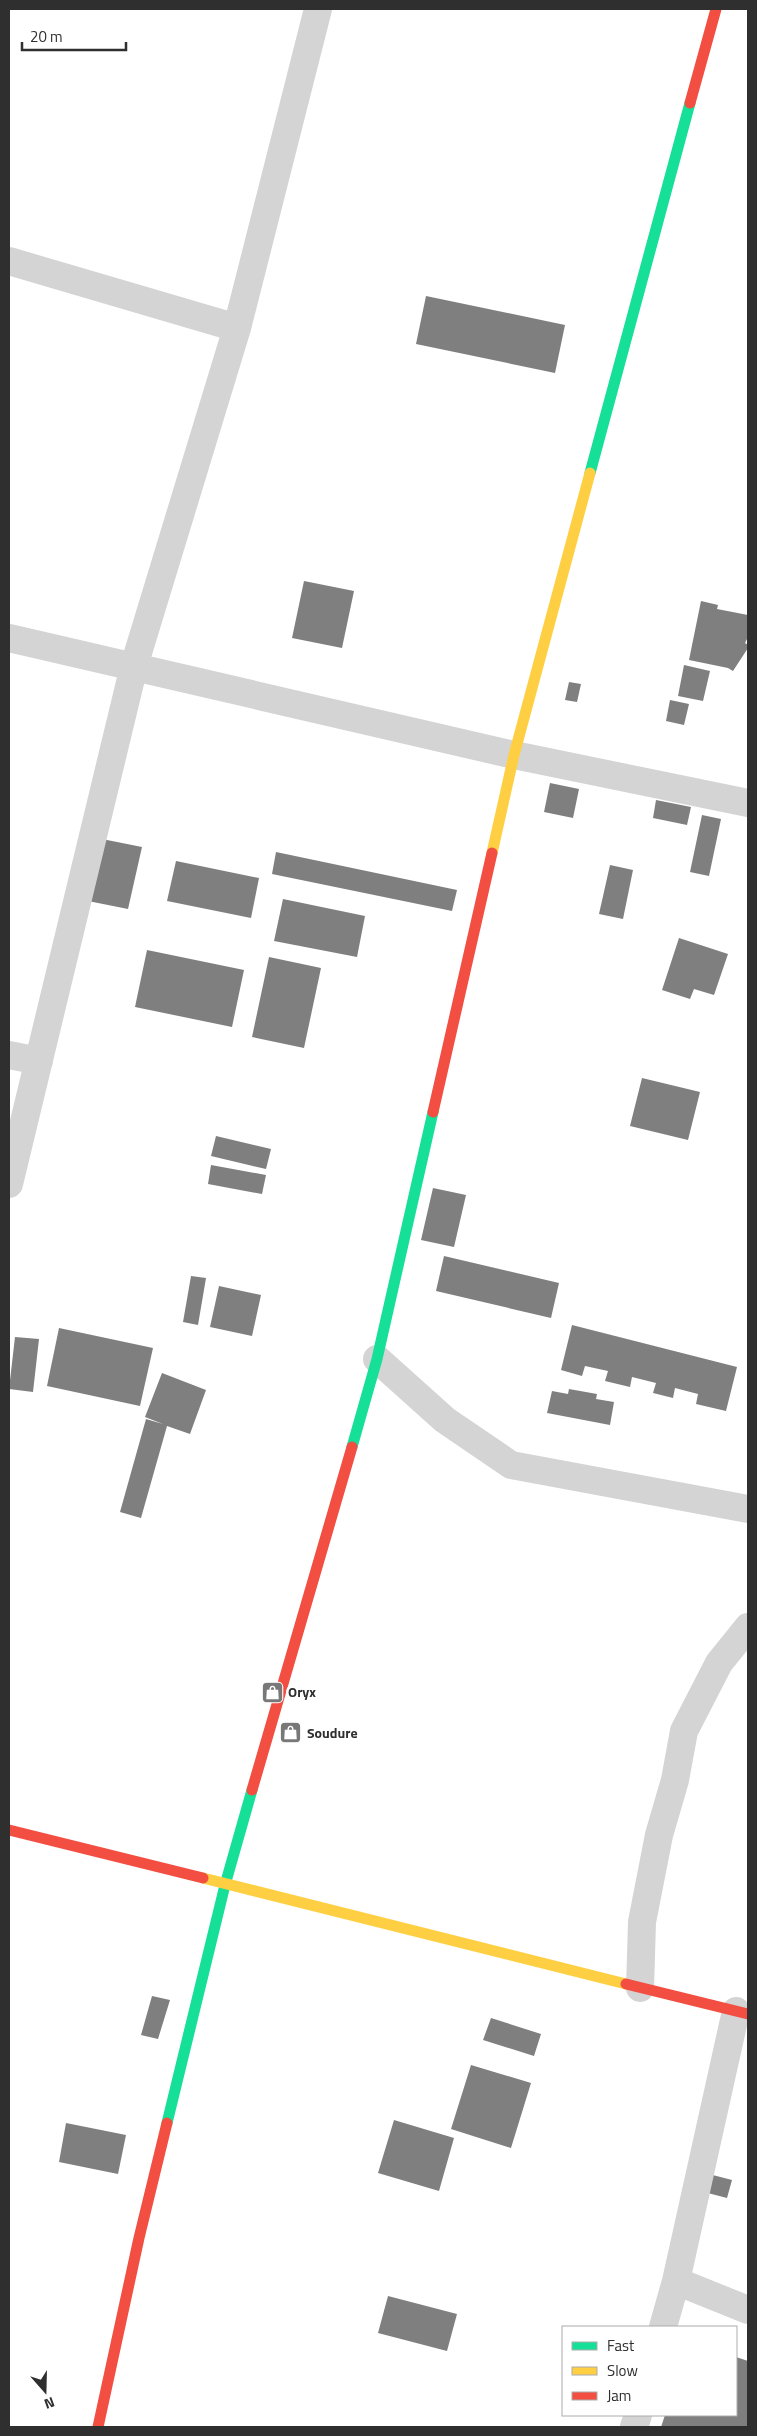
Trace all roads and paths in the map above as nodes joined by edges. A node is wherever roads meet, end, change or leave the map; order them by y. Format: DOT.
graph roads {
  1 [pos="318,9"];
  2 [pos="716,9"];
  3 [pos="9,261"];
  4 [pos="237,328"];
  5 [pos="9,638"];
  6 [pos="134,666"];
  7 [pos="514,756"];
  8 [pos="748,803"];
  9 [pos="9,1055"];
  10 [pos="39,1061"];
  11 [pos="9,1184"];
  12 [pos="377,1359"];
  13 [pos="748,1509"];
  14 [pos="748,1627"];
  15 [pos="9,1830"];
  16 [pos="225,1884"];
  17 [pos="640,1988"];
  18 [pos="742,2013"];
  19 [pos="676,2281"];
  20 [pos="748,2310"];
  21 [pos="663,2326"];
  22 [pos="98,2427"];
  1 -- 4 [label="street"];
  2 -- 7 [label="street"];
  3 -- 4 [label="street"];
  4 -- 6 [label="street"];
  5 -- 6 [label="street"];
  6 -- 7 [label="street"];
  6 -- 10 [label="street"];
  7 -- 8 [label="street"];
  7 -- 12 [label="street"];
  9 -- 10 [label="street"];
  10 -- 11 [label="street"];
  12 -- 13 [label="street"];
  12 -- 16 [label="street"];
  14 -- 17 [label="street"];
  15 -- 16 [label="street"];
  16 -- 17 [label="street"];
  16 -- 22 [label="street"];
  17 -- 18 [label="street"];
  18 -- 19 [label="street"];
  19 -- 20 [label="street"];
  19 -- 21 [label="street"];
}
